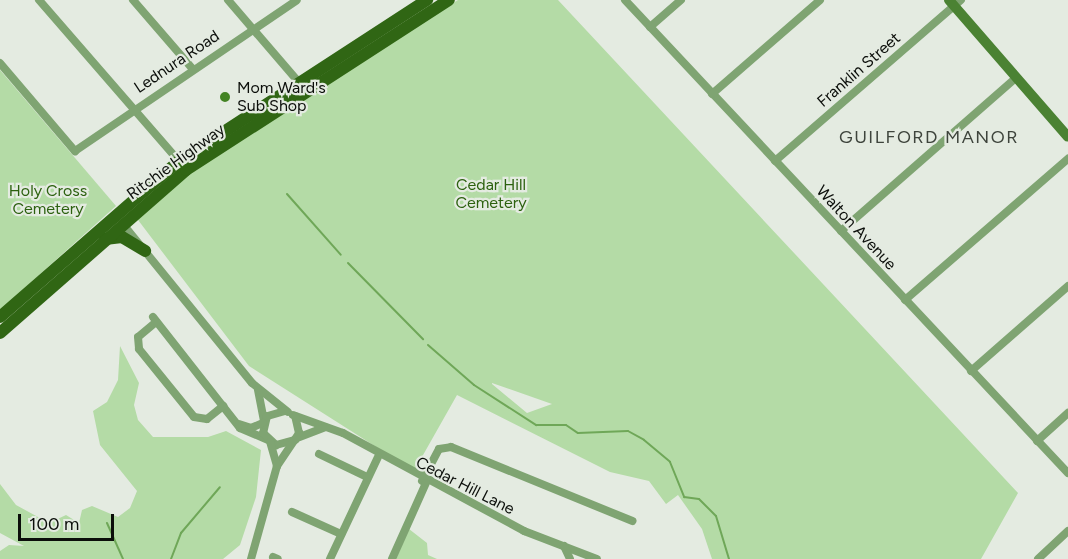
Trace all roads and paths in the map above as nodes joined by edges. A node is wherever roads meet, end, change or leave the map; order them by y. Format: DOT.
graph roads {
  1 [pos="39,0"];
  2 [pos="133,0"];
  3 [pos="228,0"];
  4 [pos="297,0"];
  5 [pos="449,0"];
  6 [pos="625,0"];
  7 [pos="681,0"];
  8 [pos="820,0"];
  9 [pos="955,2"];
  10 [pos="422,5"];
  11 [pos="650,27"];
  12 [pos="252,28"];
  13 [pos="0,63"];
  14 [pos="192,68"];
  15 [pos="1017,78"];
  16 [pos="303,87"];
  17 [pos="712,94"];
  18 [pos="134,109"];
  19 [pos="1068,137"];
  20 [pos="1068,159"];
  21 [pos="179,161"];
  22 [pos="775,161"];
  23 [pos="118,218"];
  24 [pos="841,231"];
  25 [pos="104,239"];
  26 [pos="145,251"];
  27 [pos="1068,286"];
  28 [pos="905,300"];
  29 [pos="0,317"];
  30 [pos="0,333"];
  31 [pos="971,371"];
  32 [pos="258,390"];
  33 [pos="223,406"];
  34 [pos="290,413"];
  35 [pos="1068,413"];
  36 [pos="234,421"];
  37 [pos="264,421"];
  38 [pos="325,427"];
  39 [pos="296,439"];
  40 [pos="269,441"];
  41 [pos="1037,441"];
  42 [pos="319,454"];
  43 [pos="378,457"];
  44 [pos="277,466"];
  45 [pos="1068,473"];
  46 [pos="367,477"];
  47 [pos="424,482"];
  48 [pos="292,512"];
  49 [pos="632,521"];
  50 [pos="341,534"];
  51 [pos="1067,534"];
  52 [pos="564,546"];
  53 [pos="251,559"];
  54 [pos="330,559"];
  55 [pos="392,559"];
  56 [pos="570,559"];
  57 [pos="597,559"];
  58 [pos="1038,559"];
  1 -- 18 [label="street"];
  2 -- 14 [label="street"];
  3 -- 12 [label="street"];
  4 -- 12 [label="street, Lednura Road"];
  5 -- 10 [label="main road, Ritchie Highway"];
  6 -- 11 [label="street, Walton Avenue"];
  7 -- 11 [label="street"];
  8 -- 17 [label="street"];
  9 -- 15 [label="main road"];
  9 -- 22 [label="street, Franklin Street"];
  10 -- 16 [label="main road, Ritchie Highway"];
  11 -- 17 [label="street, Walton Avenue"];
  12 -- 14 [label="street, Lednura Road"];
  12 -- 16 [label="street"];
  13 -- 18 [label="street, Lednura Road"];
  14 -- 18 [label="street, Lednura Road"];
  15 -- 19 [label="main road"];
  15 -- 24 [label="street"];
  16 -- 21 [label="main road, Ritchie Highway"];
  16 -- 23 [label="main road, Ritchie Highway"];
  17 -- 22 [label="street, Walton Avenue"];
  18 -- 21 [label="street"];
  20 -- 28 [label="street"];
  21 -- 23 [label="main road, Ritchie Highway"];
  22 -- 24 [label="street, Walton Avenue"];
  23 -- 25 [label="main road, Ritchie Highway"];
  23 -- 26 [label="street"];
  23 -- 29 [label="main road, Ritchie Highway"];
  24 -- 28 [label="street, Walton Avenue"];
  25 -- 26 [label="main road"];
  25 -- 30 [label="main road, Ritchie Highway"];
  26 -- 32 [label="street"];
  27 -- 31 [label="street"];
  28 -- 31 [label="street, Walton Avenue"];
  31 -- 41 [label="street, Walton Avenue"];
  32 -- 34 [label="street, Cedar Hill Lane"];
  32 -- 37 [label="street"];
  33 -- 33 [label="street"];
  33 -- 36 [label="street"];
  34 -- 37 [label="street"];
  34 -- 38 [label="street, Cedar Hill Lane"];
  34 -- 39 [label="street"];
  35 -- 41 [label="street"];
  36 -- 37 [label="street"];
  36 -- 40 [label="street"];
  37 -- 40 [label="street"];
  38 -- 39 [label="street"];
  38 -- 43 [label="street, Cedar Hill Lane"];
  39 -- 40 [label="street"];
  39 -- 44 [label="street"];
  40 -- 44 [label="street"];
  41 -- 45 [label="street, Walton Avenue"];
  42 -- 46 [label="street"];
  43 -- 46 [label="street"];
  43 -- 47 [label="street, Cedar Hill Lane"];
  44 -- 53 [label="street"];
  46 -- 50 [label="street"];
  47 -- 49 [label="street"];
  47 -- 52 [label="street, Cedar Hill Lane"];
  47 -- 55 [label="street"];
  48 -- 50 [label="street"];
  50 -- 54 [label="street"];
  51 -- 58 [label="street"];
  52 -- 56 [label="street"];
  52 -- 57 [label="street, Cedar Hill Lane"];
}
